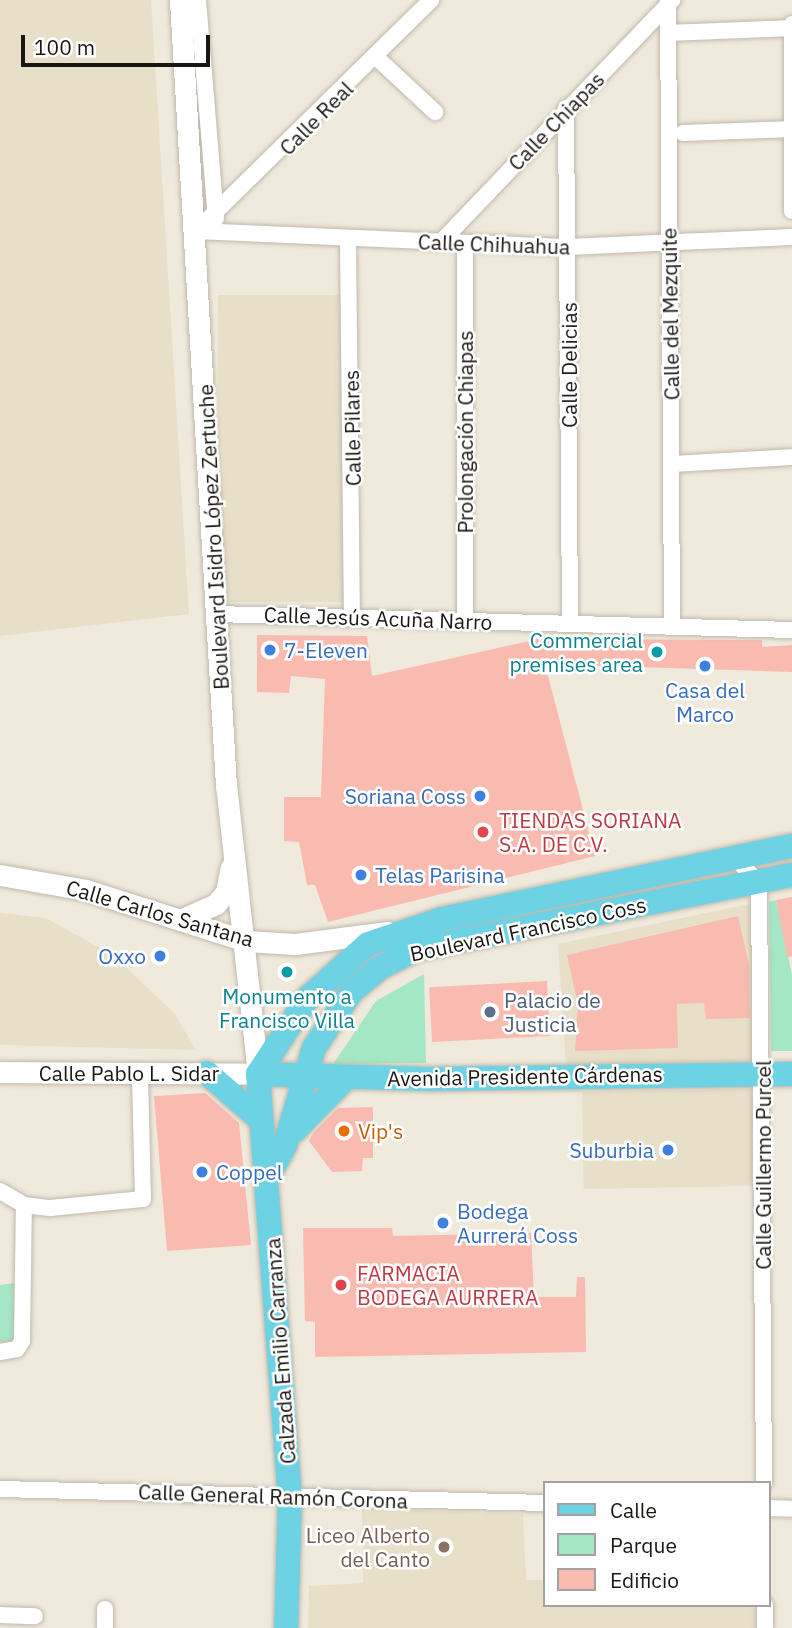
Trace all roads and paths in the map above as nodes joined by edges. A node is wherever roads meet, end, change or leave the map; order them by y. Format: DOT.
graph roads {
  1 [pos="431,0"];
  2 [pos="670,1"];
  3 [pos="195,2"];
  4 [pos="791,27"];
  5 [pos="669,33"];
  6 [pos="376,57"];
  7 [pos="566,108"];
  8 [pos="435,112"];
  9 [pos="790,129"];
  10 [pos="683,133"];
  11 [pos="792,211"];
  12 [pos="216,218"];
  13 [pos="196,231"];
  14 [pos="792,237"];
  15 [pos="348,242"];
  16 [pos="441,242"];
  17 [pos="465,244"];
  18 [pos="669,245"];
  19 [pos="569,247"];
  20 [pos="792,457"];
  21 [pos="672,464"];
  22 [pos="215,614"];
  23 [pos="352,615"];
  24 [pos="465,621"];
  25 [pos="570,622"];
  26 [pos="672,627"];
  27 [pos="792,630"];
  28 [pos="792,846"];
  29 [pos="234,855"];
  30 [pos="735,858"];
  31 [pos="792,874"];
  32 [pos="0,875"];
  33 [pos="759,883"];
  34 [pos="626,894"];
  35 [pos="180,920"];
  36 [pos="404,930"];
  37 [pos="246,941"];
  38 [pos="0,1072"];
  39 [pos="140,1073"];
  40 [pos="207,1073"];
  41 [pos="762,1073"];
  42 [pos="258,1074"];
  43 [pos="306,1074"];
  44 [pos="792,1074"];
  45 [pos="346,1077"];
  46 [pos="260,1119"];
  47 [pos="285,1145"];
  48 [pos="268,1176"];
  49 [pos="0,1191"];
  50 [pos="24,1205"];
  51 [pos="0,1352"];
  52 [pos="764,1481"];
  53 [pos="0,1489"];
  54 [pos="290,1497"];
  55 [pos="544,1503"];
  56 [pos="771,1508"];
  57 [pos="792,1509"];
  58 [pos="765,1607"];
  59 [pos="105,1609"];
  60 [pos="0,1615"];
  61 [pos="36,1616"];
  62 [pos="105,1628"];
  63 [pos="286,1628"];
  64 [pos="765,1628"];
  1 -- 6 [label="street, Calle Real"];
  2 -- 5 [label="street, Calle del Mezquite"];
  2 -- 7 [label="street, Calle Chiapas"];
  3 -- 12 [label="street"];
  3 -- 13 [label="main road, Boulevard Isidro López Zertuche"];
  4 -- 5 [label="street"];
  4 -- 9 [label="street"];
  5 -- 18 [label="street, Calle del Mezquite"];
  6 -- 8 [label="street"];
  6 -- 12 [label="street, Calle Real"];
  7 -- 16 [label="street, Calle Chiapas"];
  7 -- 19 [label="street, Calle Delicias"];
  9 -- 10 [label="street"];
  9 -- 11 [label="street"];
  12 -- 13 [label="street, Calle Real"];
  13 -- 15 [label="street, Calle Chihuahua"];
  13 -- 22 [label="main road, Boulevard Isidro López Zertuche"];
  14 -- 18 [label="street, Calle Chihuahua"];
  15 -- 16 [label="street, Calle Chihuahua"];
  15 -- 23 [label="street, Calle Pilares"];
  16 -- 17 [label="street, Calle Chihuahua"];
  17 -- 19 [label="street, Calle Chihuahua"];
  17 -- 24 [label="street, Prolongación Chiapas"];
  18 -- 19 [label="street, Calle Chihuahua"];
  18 -- 21 [label="street, Calle del Mezquite"];
  19 -- 25 [label="street, Calle Delicias"];
  20 -- 21 [label="street"];
  21 -- 26 [label="street, Calle del Mezquite"];
  22 -- 23 [label="street, Calle Jesús Acuña Narro"];
  22 -- 29 [label="main road, Boulevard Isidro López Zertuche"];
  23 -- 24 [label="street, Calle Jesús Acuña Narro"];
  24 -- 25 [label="street, Calle Jesús Acuña Narro"];
  25 -- 26 [label="street, Calle Jesús Acuña Narro"];
  26 -- 27 [label="street, Calle Jesús Acuña Narro"];
  28 -- 30 [label="main road, Boulevard Francisco Coss"];
  29 -- 35 [label="main road"];
  29 -- 37 [label="main road, Boulevard Isidro López Zertuche"];
  30 -- 33 [label="street"];
  30 -- 34 [label="main road, Boulevard Francisco Coss"];
  31 -- 33 [label="main road, Boulevard Francisco Coss"];
  32 -- 35 [label="main road, Calle Carlos Santana"];
  33 -- 34 [label="main road, Boulevard Francisco Coss"];
  33 -- 41 [label="street, Calle Guillermo Purcel"];
  34 -- 36 [label="main road, Boulevard Francisco Coss"];
  34 -- 43 [label="main road, Boulevard Francisco Coss"];
  35 -- 37 [label="main road, Calle Carlos Santana"];
  36 -- 37 [label="main road, Calle Carlos Santana"];
  36 -- 42 [label="main road, Boulevard Francisco Coss"];
  37 -- 42 [label="main road, Boulevard Isidro López Zertuche"];
  38 -- 39 [label="main road, Calle Pablo L. Sidar"];
  39 -- 40 [label="main road, Calle Pablo L. Sidar"];
  39 -- 50 [label="street"];
  40 -- 42 [label="main road, Calle Pablo L. Sidar"];
  40 -- 46 [label="main road"];
  41 -- 44 [label="main road, Avenida Presidente Cárdenas"];
  41 -- 45 [label="main road, Avenida Presidente Cárdenas"];
  41 -- 52 [label="street, Calle Guillermo Purcel"];
  42 -- 43 [label="main road, Avenida Presidente Cárdenas"];
  42 -- 46 [label="main road, Calzada Emilio Carranza"];
  43 -- 45 [label="main road, Avenida Presidente Cárdenas"];
  43 -- 47 [label="main road, Boulevard Francisco Coss"];
  45 -- 47 [label="main road"];
  46 -- 48 [label="main road, Calzada Emilio Carranza"];
  47 -- 48 [label="main road, Boulevard Francisco Coss"];
  48 -- 54 [label="main road, Calzada Emilio Carranza"];
  49 -- 50 [label="street"];
  50 -- 51 [label="street"];
  53 -- 54 [label="street, Calle General Ramón Corona"];
  54 -- 55 [label="street, Calle General Ramón Corona"];
  54 -- 63 [label="main road, Calzada Emilio Carranza"];
  56 -- 57 [label="street"];
  58 -- 64 [label="street"];
  59 -- 62 [label="street"];
  60 -- 61 [label="street"];
}
